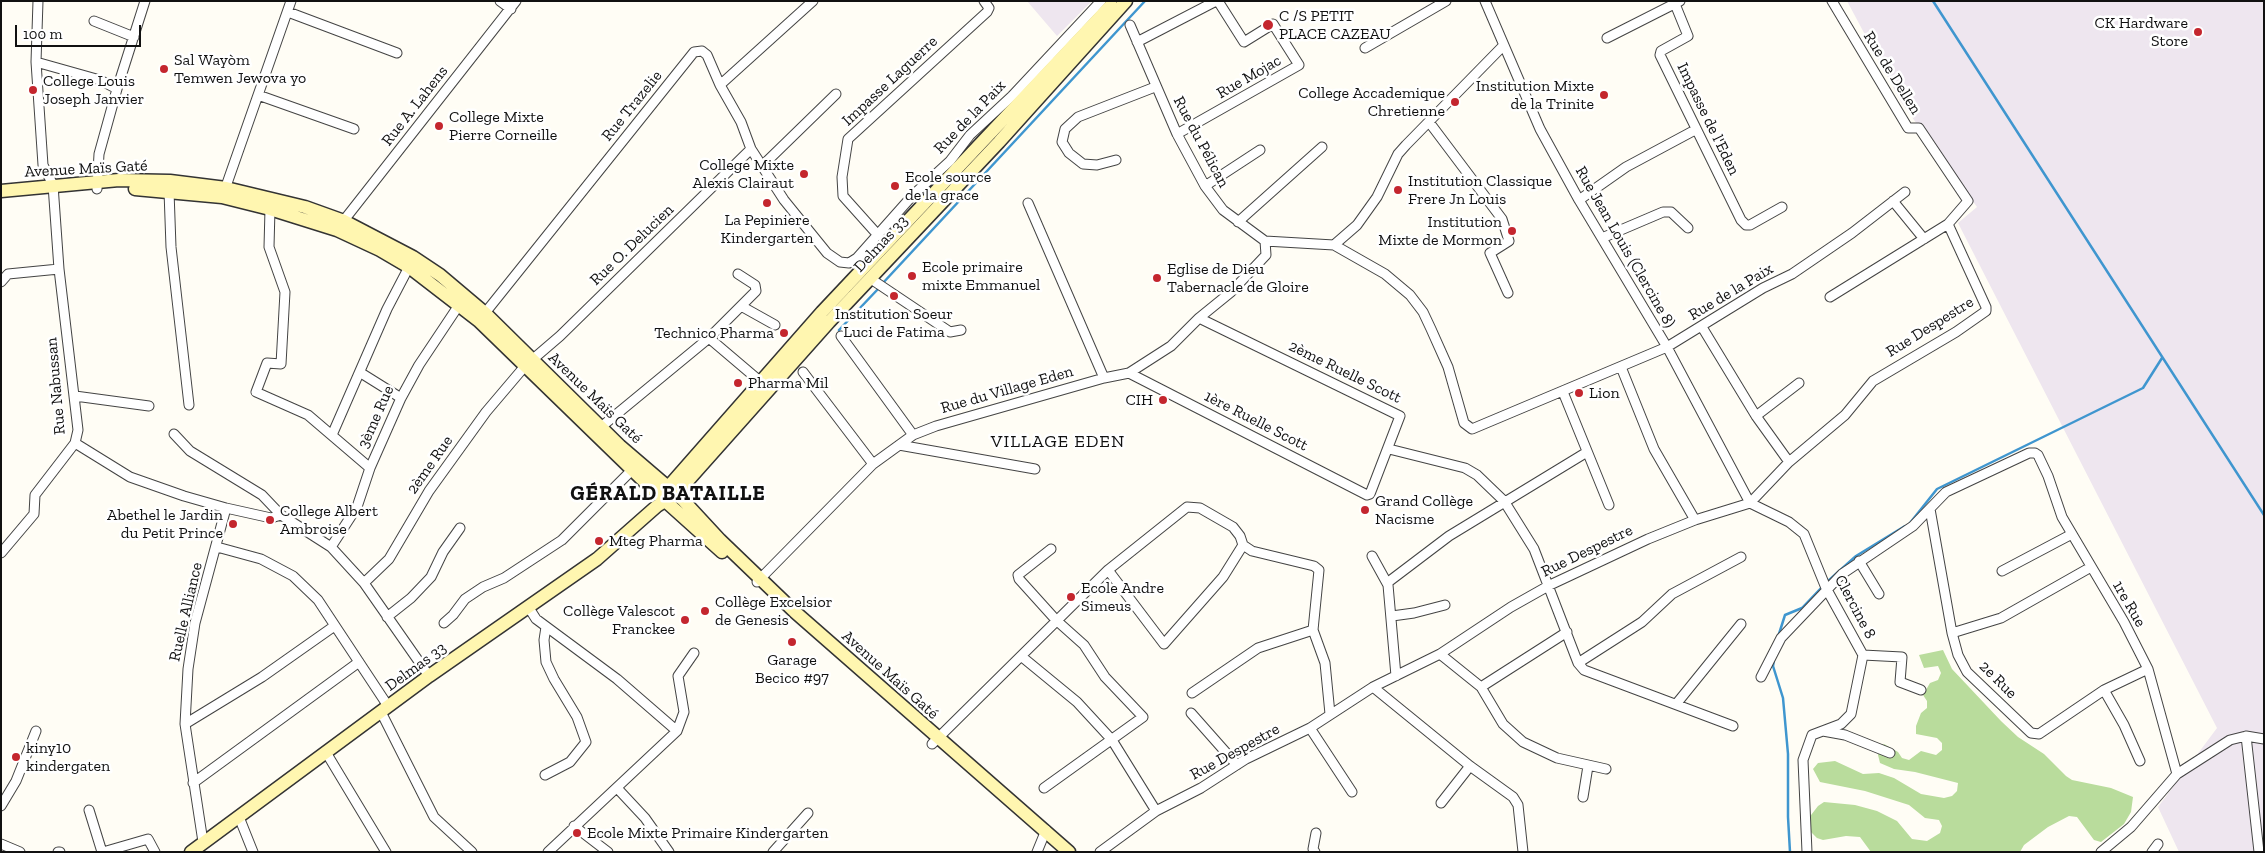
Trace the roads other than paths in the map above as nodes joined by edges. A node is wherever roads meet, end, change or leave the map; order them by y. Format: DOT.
graph roads {
  1 [pos="38,1"];
  2 [pos="145,1"];
  3 [pos="291,1"];
  4 [pos="500,1"];
  5 [pos="516,1"];
  6 [pos="813,1"];
  7 [pos="984,1"];
  8 [pos="1101,1"];
  9 [pos="1217,1"];
  10 [pos="1446,1"];
  11 [pos="1485,1"];
  12 [pos="1832,1"];
  13 [pos="1121,2"];
  14 [pos="1678,2"];
  15 [pos="510,9"];
  16 [pos="288,12"];
  17 [pos="94,21"];
  18 [pos="1130,25"];
  19 [pos="134,37"];
  20 [pos="1607,38"];
  21 [pos="1137,42"];
  22 [pos="1503,46"];
  23 [pos="1365,48"];
  24 [pos="397,53"];
  25 [pos="36,62"];
  26 [pos="720,85"];
  27 [pos="1155,87"];
  28 [pos="117,89"];
  29 [pos="836,94"];
  30 [pos="258,95"];
  31 [pos="1429,122"];
  32 [pos="354,129"];
  33 [pos="1695,130"];
  34 [pos="1177,134"];
  35 [pos="1322,147"];
  36 [pos="751,149"];
  37 [pos="1260,150"];
  38 [pos="1116,160"];
  39 [pos="761,167"];
  40 [pos="98,185"];
  41 [pos="1205,186"];
  42 [pos="53,189"];
  43 [pos="1,191"];
  44 [pos="170,191"];
  45 [pos="224,192"];
  46 [pos="1905,192"];
  47 [pos="1,198"];
  48 [pos="1579,200"];
  49 [pos="1894,201"];
  50 [pos="1028,203"];
  51 [pos="1782,207"];
  52 [pos="270,209"];
  53 [pos="1238,222"];
  54 [pos="1948,224"];
  55 [pos="340,226"];
  56 [pos="1688,228"];
  57 [pos="877,234"];
  58 [pos="1602,238"];
  59 [pos="1924,239"];
  60 [pos="1265,241"];
  61 [pos="1334,245"];
  62 [pos="411,262"];
  63 [pos="59,269"];
  64 [pos="738,274"];
  65 [pos="871,279"];
  66 [pos="1,282"];
  67 [pos="1508,293"];
  68 [pos="1830,297"];
  69 [pos="459,305"];
  70 [pos="741,306"];
  71 [pos="485,313"];
  72 [pos="1199,318"];
  73 [pos="775,325"];
  74 [pos="1702,327"];
  75 [pos="961,330"];
  76 [pos="841,336"];
  77 [pos="709,338"];
  78 [pos="1666,347"];
  79 [pos="529,363"];
  80 [pos="1621,367"];
  81 [pos="803,372"];
  82 [pos="361,373"];
  83 [pos="1129,373"];
  84 [pos="1104,378"];
  85 [pos="762,383"];
  86 [pos="1799,383"];
  87 [pos="1563,392"];
  88 [pos="74,396"];
  89 [pos="400,398"];
  90 [pos="189,405"];
  91 [pos="149,406"];
  92 [pos="1756,416"];
  93 [pos="601,428"];
  94 [pos="174,434"];
  95 [pos="332,435"];
  96 [pos="913,435"];
  97 [pos="76,443"];
  98 [pos="899,445"];
  99 [pos="1389,449"];
  100 [pos="1587,452"];
  101 [pos="1789,462"];
  102 [pos="873,464"];
  103 [pos="370,468"];
  104 [pos="1035,469"];
  105 [pos="632,470"];
  106 [pos="1369,495"];
  107 [pos="666,497"];
  108 [pos="1504,501"];
  109 [pos="1750,503"];
  110 [pos="1609,505"];
  111 [pos="226,508"];
  112 [pos="1930,509"];
  113 [pos="281,516"];
  114 [pos="1696,520"];
  115 [pos="460,528"];
  116 [pos="2072,534"];
  117 [pos="1243,545"];
  118 [pos="217,547"];
  119 [pos="331,547"];
  120 [pos="1051,549"];
  121 [pos="1,552"];
  122 [pos="1372,556"];
  123 [pos="1741,557"];
  124 [pos="1859,561"];
  125 [pos="2091,567"];
  126 [pos="1108,570"];
  127 [pos="2002,571"];
  128 [pos="759,580"];
  129 [pos="364,583"];
  130 [pos="1387,583"];
  131 [pos="1550,585"];
  132 [pos="1825,586"];
  133 [pos="1879,594"];
  134 [pos="1445,605"];
  135 [pos="529,608"];
  136 [pos="387,616"];
  137 [pos="1392,616"];
  138 [pos="1056,620"];
  139 [pos="444,623"];
  140 [pos="1741,624"];
  141 [pos="333,627"];
  142 [pos="546,627"];
  143 [pos="1313,630"];
  144 [pos="1566,632"];
  145 [pos="1952,633"];
  146 [pos="694,653"];
  147 [pos="1440,654"];
  148 [pos="1863,655"];
  149 [pos="1021,656"];
  150 [pos="359,662"];
  151 [pos="1578,663"];
  152 [pos="2148,669"];
  153 [pos="429,676"];
  154 [pos="1396,676"];
  155 [pos="1761,677"];
  156 [pos="1373,687"];
  157 [pos="1480,687"];
  158 [pos="1921,690"];
  159 [pos="2104,690"];
  160 [pos="1192,693"];
  161 [pos="1676,704"];
  162 [pos="385,709"];
  163 [pos="1191,713"];
  164 [pos="1330,714"];
  165 [pos="185,724"];
  166 [pos="1733,726"];
  167 [pos="1310,728"];
  168 [pos="36,731"];
  169 [pos="677,731"];
  170 [pos="1820,731"];
  171 [pos="2246,736"];
  172 [pos="2264,739"];
  173 [pos="1112,740"];
  174 [pos="935,742"];
  175 [pos="1890,753"];
  176 [pos="326,754"];
  177 [pos="2140,761"];
  178 [pos="1237,765"];
  179 [pos="1470,766"];
  180 [pos="1588,766"];
  181 [pos="1606,769"];
  182 [pos="2177,774"];
  183 [pos="545,775"];
  184 [pos="193,783"];
  185 [pos="617,788"];
  186 [pos="1044,788"];
  187 [pos="1352,792"];
  188 [pos="1584,797"];
  189 [pos="1441,803"];
  190 [pos="1,806"];
  191 [pos="89,810"];
  192 [pos="1156,811"];
  193 [pos="808,813"];
  194 [pos="239,817"];
  195 [pos="574,826"];
  196 [pos="1316,833"];
  197 [pos="1044,834"];
  198 [pos="203,842"];
  199 [pos="1,844"];
  200 [pos="20,852"];
  201 [pos="102,852"];
  202 [pos="155,852"];
  203 [pos="191,852"];
  204 [pos="253,852"];
  205 [pos="386,852"];
  206 [pos="472,852"];
  207 [pos="548,852"];
  208 [pos="608,852"];
  209 [pos="669,852"];
  210 [pos="773,852"];
  211 [pos="1037,852"];
  212 [pos="1058,852"];
  213 [pos="1069,852"];
  214 [pos="1100,852"];
  215 [pos="1315,852"];
  216 [pos="1523,852"];
  217 [pos="1807,852"];
  218 [pos="2101,852"];
  219 [pos="2259,852"];
  1 -- 25 [label="street"];
  2 -- 19 [label="street"];
  3 -- 16 [label="street"];
  4 -- 15 [label="street"];
  5 -- 15 [label="street, Rue A. Lahens"];
  6 -- 26 [label="street"];
  7 -- 57 [label="street, Impasse Laguerre"];
  8 -- 57 [label="street, Rue de la Paix"];
  9 -- 21 [label="street"];
  9 -- 34 [label="street, Rue Mojac"];
  10 -- 23 [label="street"];
  11 -- 22 [label="street, Rue Jean Louis (Clercine 8)"];
  12 -- 54 [label="street, Rue de Dellen"];
  13 -- 65 [label="main road, Delmas 33"];
  13 -- 85 [label="main road, Delmas 33"];
  14 -- 20 [label="street"];
  14 -- 33 [label="street, Impasse de l'Eden"];
  15 -- 55 [label="street, Rue A. Lahens"];
  16 -- 24 [label="street"];
  16 -- 30 [label="street"];
  17 -- 19 [label="street"];
  18 -- 21 [label="street, Rue du Pélican"];
  19 -- 28 [label="street"];
  21 -- 27 [label="street, Rue du Pélican"];
  22 -- 31 [label="street"];
  22 -- 48 [label="street, Rue Jean Louis (Clercine 8)"];
  25 -- 28 [label="street"];
  25 -- 42 [label="street"];
  26 -- 36 [label="street, Rue de la Paix"];
  26 -- 71 [label="street, Rue Trazelie"];
  27 -- 34 [label="street, Rue du Pélican"];
  27 -- 38 [label="street"];
  28 -- 40 [label="street"];
  29 -- 39 [label="street"];
  30 -- 32 [label="street"];
  30 -- 45 [label="street"];
  31 -- 61 [label="street"];
  31 -- 67 [label="street"];
  33 -- 48 [label="street"];
  33 -- 51 [label="street, Impasse de l'Eden"];
  34 -- 41 [label="street, Rue du Pélican"];
  35 -- 53 [label="street"];
  36 -- 39 [label="street, Rue de la Paix"];
  36 -- 79 [label="street, Rue O. Delucien"];
  37 -- 41 [label="street"];
  39 -- 57 [label="street, Rue de la Paix"];
  40 -- 42 [label="main road, Avenue Maïs Gaté"];
  40 -- 44 [label="main road, Avenue Maïs Gaté"];
  40 -- 45 [label="main road, Avenue Maïs Gaté"];
  41 -- 53 [label="street, Rue du Pélican"];
  42 -- 43 [label="main road, Avenue Maïs Gaté"];
  42 -- 47 [label="main road, Avenue Maïs Gaté"];
  42 -- 63 [label="street, Rue Nabussan"];
  44 -- 45 [label="main road, Avenue Maïs Gaté"];
  44 -- 90 [label="street"];
  45 -- 52 [label="main road, Avenue Maïs Gaté"];
  45 -- 55 [label="main road, Avenue Maïs Gaté"];
  46 -- 49 [label="street, Rue de la Paix"];
  48 -- 58 [label="street, Rue Jean Louis (Clercine 8)"];
  49 -- 59 [label="street"];
  49 -- 74 [label="street, Rue de la Paix"];
  50 -- 84 [label="street"];
  52 -- 55 [label="main road, Avenue Maïs Gaté"];
  52 -- 95 [label="street"];
  53 -- 60 [label="street, Rue du Pélican"];
  54 -- 59 [label="street"];
  54 -- 101 [label="street, Rue Despestre"];
  55 -- 62 [label="main road, Avenue Maïs Gaté"];
  56 -- 58 [label="street"];
  58 -- 78 [label="street, Rue Jean Louis (Clercine 8)"];
  59 -- 68 [label="street"];
  60 -- 61 [label="street"];
  60 -- 72 [label="street, Rue du Village Eden"];
  61 -- 87 [label="street, Rue de la Paix"];
  62 -- 69 [label="main road, Avenue Maïs Gaté"];
  62 -- 71 [label="main road, Avenue Maïs Gaté"];
  62 -- 82 [label="street"];
  63 -- 66 [label="street"];
  63 -- 88 [label="street, Rue Nabussan"];
  64 -- 70 [label="street"];
  65 -- 75 [label="street"];
  65 -- 107 [label="main road, Delmas 33"];
  69 -- 79 [label="main road, Avenue Maïs Gaté"];
  69 -- 89 [label="street, 3ème Rue"];
  70 -- 73 [label="street"];
  70 -- 77 [label="street"];
  71 -- 79 [label="main road, Avenue Maïs Gaté"];
  72 -- 83 [label="street, Rue du Village Eden"];
  72 -- 99 [label="street, 2ème Ruelle Scott"];
  74 -- 78 [label="street, Rue de la Paix"];
  74 -- 92 [label="street"];
  76 -- 96 [label="street"];
  77 -- 85 [label="street"];
  77 -- 93 [label="street"];
  78 -- 80 [label="street, Rue de la Paix"];
  78 -- 109 [label="street, Rue Jean Louis (Clercine 8)"];
  79 -- 93 [label="main road, Avenue Maïs Gaté"];
  79 -- 105 [label="main road, Avenue Maïs Gaté"];
  79 -- 129 [label="street, 2ème Rue"];
  80 -- 87 [label="street, Rue de la Paix"];
  80 -- 114 [label="street"];
  81 -- 102 [label="street"];
  82 -- 89 [label="street"];
  82 -- 95 [label="street"];
  83 -- 84 [label="street, Rue du Village Eden"];
  83 -- 106 [label="street, 1ère Ruelle Scott"];
  84 -- 96 [label="street, Rue du Village Eden"];
  85 -- 107 [label="main road, Delmas 33"];
  86 -- 92 [label="street"];
  87 -- 100 [label="street"];
  88 -- 91 [label="street"];
  88 -- 97 [label="street, Rue Nabussan"];
  89 -- 103 [label="street, 3ème Rue"];
  92 -- 101 [label="street"];
  93 -- 107 [label="main road, Avenue Maïs Gaté"];
  94 -- 113 [label="street"];
  95 -- 103 [label="street"];
  96 -- 98 [label="street, Rue du Village Eden"];
  97 -- 111 [label="street"];
  97 -- 121 [label="street, Rue Nabussan"];
  98 -- 102 [label="street, Rue du Village Eden"];
  98 -- 104 [label="street"];
  99 -- 106 [label="street, 2ème Ruelle Scott"];
  99 -- 108 [label="street"];
  100 -- 108 [label="street"];
  100 -- 110 [label="street"];
  101 -- 109 [label="street, Rue Despestre"];
  102 -- 128 [label="street, Rue du Village Eden"];
  103 -- 119 [label="street, 3ème Rue"];
  105 -- 107 [label="main road, Avenue Maïs Gaté"];
  105 -- 139 [label="street"];
  107 -- 128 [label="main road, Avenue Maïs Gaté"];
  107 -- 135 [label="main road, Delmas 33"];
  108 -- 130 [label="street"];
  108 -- 131 [label="street"];
  109 -- 114 [label="street, Rue Despestre"];
  109 -- 132 [label="street, Clercine 8"];
  111 -- 113 [label="street"];
  111 -- 118 [label="street, Ruelle Alliance"];
  112 -- 116 [label="street, 1re Rue"];
  112 -- 124 [label="street"];
  112 -- 145 [label="street, 2e Rue"];
  113 -- 119 [label="street"];
  114 -- 131 [label="street, Rue Despestre"];
  115 -- 136 [label="street"];
  116 -- 125 [label="street, 1re Rue"];
  116 -- 127 [label="street"];
  117 -- 126 [label="street"];
  117 -- 126 [label="street"];
  117 -- 143 [label="street"];
  118 -- 141 [label="street"];
  118 -- 165 [label="street, Ruelle Alliance"];
  119 -- 129 [label="street"];
  120 -- 138 [label="street"];
  122 -- 130 [label="street"];
  123 -- 151 [label="street"];
  124 -- 132 [label="street"];
  124 -- 133 [label="street"];
  125 -- 145 [label="street"];
  125 -- 152 [label="street, 1re Rue"];
  126 -- 138 [label="street"];
  128 -- 174 [label="main road, Avenue Maïs Gaté"];
  129 -- 136 [label="street"];
  130 -- 137 [label="street"];
  131 -- 144 [label="street"];
  131 -- 147 [label="street, Rue Despestre"];
  132 -- 148 [label="street, Clercine 8"];
  132 -- 155 [label="street"];
  134 -- 137 [label="street"];
  135 -- 142 [label="street"];
  135 -- 153 [label="main road, Delmas 33"];
  136 -- 153 [label="street"];
  137 -- 154 [label="street"];
  138 -- 149 [label="street"];
  138 -- 173 [label="street"];
  140 -- 161 [label="street"];
  141 -- 150 [label="street"];
  141 -- 165 [label="street"];
  142 -- 169 [label="street"];
  142 -- 183 [label="street"];
  143 -- 160 [label="street"];
  143 -- 164 [label="street"];
  144 -- 151 [label="street"];
  144 -- 157 [label="street"];
  145 -- 159 [label="street, 2e Rue"];
  146 -- 169 [label="street"];
  147 -- 154 [label="street, Rue Despestre"];
  147 -- 157 [label="street"];
  148 -- 158 [label="street"];
  148 -- 170 [label="street, Clercine 8"];
  149 -- 173 [label="street"];
  149 -- 174 [label="street"];
  150 -- 162 [label="street"];
  150 -- 184 [label="street"];
  151 -- 161 [label="street"];
  152 -- 159 [label="street, 2e Rue"];
  152 -- 182 [label="street, 1re Rue"];
  153 -- 162 [label="main road, Delmas 33"];
  154 -- 156 [label="street, Rue Despestre"];
  156 -- 164 [label="street, Rue Despestre"];
  156 -- 179 [label="street"];
  157 -- 180 [label="street"];
  159 -- 177 [label="street"];
  161 -- 166 [label="street"];
  162 -- 176 [label="main road, Delmas 33"];
  162 -- 206 [label="street"];
  163 -- 178 [label="street"];
  164 -- 167 [label="street, Rue Despestre"];
  165 -- 184 [label="street, Ruelle Alliance"];
  167 -- 178 [label="street, Rue Despestre"];
  167 -- 187 [label="street"];
  168 -- 190 [label="street"];
  169 -- 185 [label="street"];
  170 -- 175 [label="street"];
  170 -- 217 [label="street"];
  171 -- 172 [label="street"];
  171 -- 182 [label="street"];
  171 -- 219 [label="street"];
  173 -- 186 [label="street"];
  173 -- 192 [label="street"];
  174 -- 197 [label="main road, Avenue Maïs Gaté"];
  176 -- 194 [label="main road, Delmas 33"];
  176 -- 205 [label="street"];
  178 -- 192 [label="street, Rue Despestre"];
  179 -- 189 [label="street"];
  179 -- 216 [label="street"];
  180 -- 181 [label="street"];
  180 -- 188 [label="street"];
  182 -- 218 [label="street"];
  184 -- 198 [label="street, Ruelle Alliance"];
  185 -- 195 [label="street"];
  185 -- 209 [label="street"];
  191 -- 201 [label="street"];
  192 -- 214 [label="street, Rue Despestre"];
  193 -- 210 [label="street"];
  194 -- 198 [label="main road, Delmas 33"];
  194 -- 204 [label="street"];
  195 -- 207 [label="street"];
  195 -- 208 [label="street"];
  196 -- 215 [label="street"];
  197 -- 211 [label="street"];
  197 -- 212 [label="main road, Avenue Maïs Gaté"];
  197 -- 213 [label="main road, Avenue Maïs Gaté"];
  198 -- 203 [label="main road, Delmas 33"];
  199 -- 200 [label="street"];
  201 -- 202 [label="street"];
}
